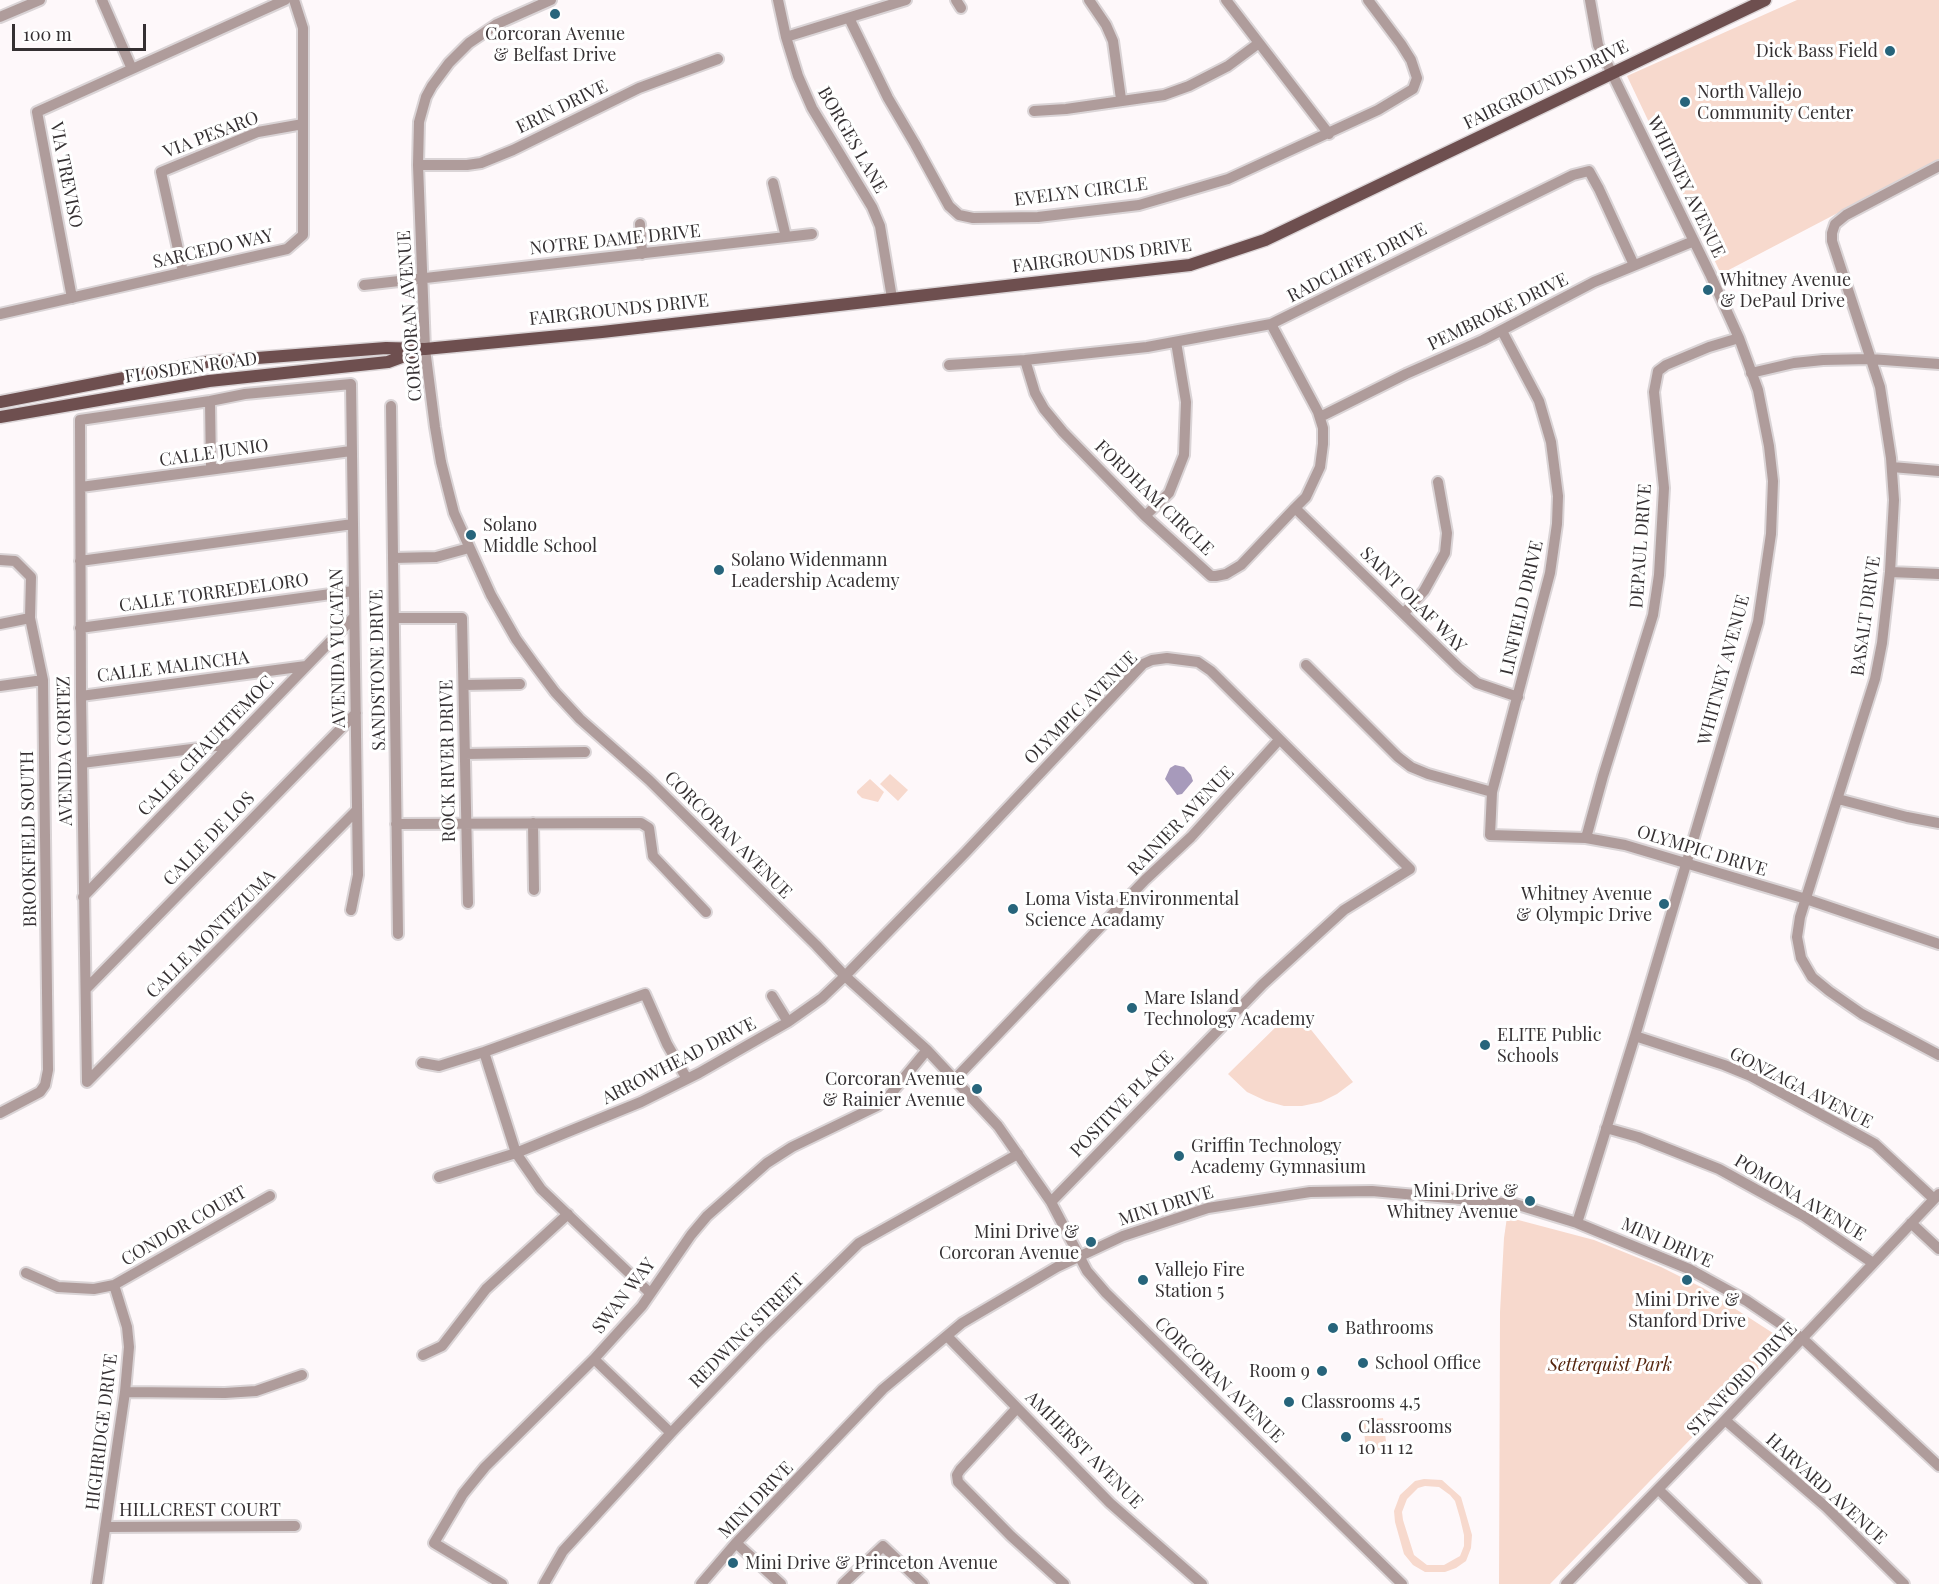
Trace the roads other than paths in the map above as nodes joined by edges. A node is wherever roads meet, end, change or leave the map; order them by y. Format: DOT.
graph roads {
  1 [pos="40,0"];
  2 [pos="102,0"];
  3 [pos="285,0"];
  4 [pos="294,0"];
  5 [pos="551,0"];
  6 [pos="778,0"];
  7 [pos="906,0"];
  8 [pos="1089,0"];
  9 [pos="1226,0"];
  10 [pos="1368,0"];
  11 [pos="1590,0"];
  12 [pos="1765,0"];
  13 [pos="530,4"];
  14 [pos="0,17"];
  15 [pos="849,18"];
  16 [pos="786,37"];
  17 [pos="1259,43"];
  18 [pos="718,59"];
  19 [pos="132,69"];
  20 [pos="1612,72"];
  21 [pos="1121,99"];
  22 [pos="1034,111"];
  23 [pos="303,124"];
  24 [pos="1329,134"];
  25 [pos="418,165"];
  26 [pos="1939,166"];
  27 [pos="773,183"];
  28 [pos="640,224"];
  29 [pos="812,234"];
  30 [pos="786,237"];
  31 [pos="1694,241"];
  32 [pos="642,254"];
  33 [pos="1634,265"];
  34 [pos="183,272"];
  35 [pos="422,278"];
  36 [pos="364,285"];
  37 [pos="72,298"];
  38 [pos="892,298"];
  39 [pos="0,314"];
  40 [pos="1271,324"];
  41 [pos="1502,331"];
  42 [pos="1739,338"];
  43 [pos="1176,342"];
  44 [pos="386,348"];
  45 [pos="425,349"];
  46 [pos="1870,359"];
  47 [pos="1025,360"];
  48 [pos="388,362"];
  49 [pos="1939,364"];
  50 [pos="949,365"];
  51 [pos="1751,373"];
  52 [pos="210,401"];
  53 [pos="0,402"];
  54 [pos="391,406"];
  55 [pos="0,417"];
  56 [pos="1320,417"];
  57 [pos="351,451"];
  58 [pos="1892,467"];
  59 [pos="212,470"];
  60 [pos="1939,471"];
  61 [pos="1438,482"];
  62 [pos="81,487"];
  63 [pos="1295,508"];
  64 [pos="1145,516"];
  65 [pos="353,524"];
  66 [pos="469,548"];
  67 [pos="393,558"];
  68 [pos="0,560"];
  69 [pos="80,561"];
  70 [pos="1890,572"];
  71 [pos="1939,574"];
  72 [pos="353,591"];
  73 [pos="1404,613"];
  74 [pos="30,618"];
  75 [pos="353,618"];
  76 [pos="394,618"];
  77 [pos="0,624"];
  78 [pos="80,628"];
  79 [pos="1306,664"];
  80 [pos="306,666"];
  81 [pos="43,680"];
  82 [pos="520,684"];
  83 [pos="464,685"];
  84 [pos="0,686"];
  85 [pos="81,696"];
  86 [pos="1518,698"];
  87 [pos="356,713"];
  88 [pos="1279,741"];
  89 [pos="231,744"];
  90 [pos="585,752"];
  91 [pos="465,754"];
  92 [pos="82,763"];
  93 [pos="1492,792"];
  94 [pos="1838,799"];
  95 [pos="357,810"];
  96 [pos="466,823"];
  97 [pos="533,823"];
  98 [pos="1939,823"];
  99 [pos="396,824"];
  100 [pos="1587,838"];
  101 [pos="1686,863"];
  102 [pos="1410,869"];
  103 [pos="534,890"];
  104 [pos="83,897"];
  105 [pos="1806,899"];
  106 [pos="468,903"];
  107 [pos="351,910"];
  108 [pos="706,912"];
  109 [pos="398,934"];
  110 [pos="1939,944"];
  111 [pos="845,976"];
  112 [pos="86,989"];
  113 [pos="772,996"];
  114 [pos="788,1022"];
  115 [pos="1635,1036"];
  116 [pos="927,1050"];
  117 [pos="484,1052"];
  118 [pos="1939,1055"];
  119 [pos="422,1063"];
  120 [pos="687,1079"];
  121 [pos="955,1079"];
  122 [pos="87,1082"];
  123 [pos="0,1113"];
  124 [pos="1606,1128"];
  125 [pos="516,1153"];
  126 [pos="1018,1154"];
  127 [pos="439,1177"];
  128 [pos="270,1196"];
  129 [pos="1936,1197"];
  130 [pos="1051,1202"];
  131 [pos="568,1214"];
  132 [pos="1577,1223"];
  133 [pos="1911,1223"];
  134 [pos="1939,1249"];
  135 [pos="1079,1257"];
  136 [pos="1873,1263"];
  137 [pos="26,1273"];
  138 [pos="114,1286"];
  139 [pos="650,1293"];
  140 [pos="947,1336"];
  141 [pos="1803,1339"];
  142 [pos="423,1355"];
  143 [pos="594,1359"];
  144 [pos="302,1375"];
  145 [pos="125,1392"];
  146 [pos="1017,1408"];
  147 [pos="1725,1420"];
  148 [pos="671,1433"];
  149 [pos="1939,1466"];
  150 [pos="1659,1490"];
  151 [pos="295,1526"];
  152 [pos="106,1527"];
  153 [pos="736,1543"];
  154 [pos="97,1584"];
  155 [pos="502,1584"];
  156 [pos="544,1584"];
  157 [pos="701,1584"];
  158 [pos="781,1584"];
  159 [pos="843,1584"];
  160 [pos="922,1584"];
  161 [pos="1064,1584"];
  162 [pos="1202,1584"];
  163 [pos="1402,1584"];
  164 [pos="1566,1584"];
  165 [pos="1756,1584"];
  166 [pos="1904,1584"];
  1 -- 14 [label="street"];
  2 -- 19 [label="street"];
  3 -- 19 [label="street, VIA TREVISO"];
  4 -- 23 [label="street, SARCEDO WAY"];
  5 -- 13 [label="street, CORCORAN AVENUE"];
  6 -- 16 [label="street, BORGES LANE"];
  7 -- 15 [label="street"];
  8 -- 21 [label="street"];
  9 -- 17 [label="street"];
  10 -- 24 [label="street, EVELYN CIRCLE"];
  11 -- 20 [label="street, WHITNEY AVENUE"];
  12 -- 20 [label="main road, FAIRGROUNDS DRIVE"];
  13 -- 25 [label="street, CORCORAN AVENUE"];
  15 -- 16 [label="street"];
  15 -- 24 [label="street, EVELYN CIRCLE"];
  16 -- 38 [label="street, BORGES LANE"];
  17 -- 21 [label="street"];
  17 -- 24 [label="street"];
  18 -- 25 [label="street, ERIN DRIVE"];
  19 -- 37 [label="street, VIA TREVISO"];
  20 -- 31 [label="street, WHITNEY AVENUE"];
  20 -- 38 [label="main road, FAIRGROUNDS DRIVE"];
  21 -- 22 [label="street"];
  23 -- 34 [label="street, SARCEDO WAY"];
  23 -- 34 [label="street, VIA PESARO"];
  25 -- 35 [label="street, CORCORAN AVENUE"];
  26 -- 46 [label="street, BASALT DRIVE"];
  27 -- 30 [label="street"];
  28 -- 32 [label="street"];
  29 -- 30 [label="street, NOTRE DAME DRIVE"];
  30 -- 32 [label="street, NOTRE DAME DRIVE"];
  31 -- 33 [label="street, PEMBROKE DRIVE"];
  31 -- 42 [label="street, WHITNEY AVENUE"];
  32 -- 35 [label="street, NOTRE DAME DRIVE"];
  33 -- 40 [label="street, RADCLIFFE DRIVE"];
  33 -- 41 [label="street, PEMBROKE DRIVE"];
  34 -- 37 [label="street, SARCEDO WAY"];
  35 -- 36 [label="street, NOTRE DAME DRIVE"];
  35 -- 45 [label="street, CORCORAN AVENUE"];
  37 -- 39 [label="street, SARCEDO WAY"];
  38 -- 45 [label="main road, FAIRGROUNDS DRIVE"];
  40 -- 43 [label="street, RADCLIFFE DRIVE"];
  40 -- 56 [label="street, FORDHAM CIRCLE"];
  41 -- 56 [label="street, PEMBROKE DRIVE"];
  41 -- 86 [label="street, LINFIELD DRIVE"];
  42 -- 51 [label="street, WHITNEY AVENUE"];
  42 -- 100 [label="street, DEPAUL DRIVE"];
  43 -- 47 [label="street, RADCLIFFE DRIVE"];
  43 -- 64 [label="street"];
  44 -- 45 [label="main road, FAIRGROUNDS DRIVE"];
  44 -- 53 [label="main road, FLOSDEN ROAD"];
  45 -- 48 [label="main road, FAIRGROUNDS DRIVE"];
  45 -- 66 [label="street, CORCORAN AVENUE"];
  46 -- 49 [label="street"];
  46 -- 51 [label="street"];
  46 -- 58 [label="street, BASALT DRIVE"];
  47 -- 50 [label="street, RADCLIFFE DRIVE"];
  47 -- 64 [label="street, FORDHAM CIRCLE"];
  48 -- 55 [label="main road, FLOSDEN ROAD"];
  51 -- 101 [label="street, WHITNEY AVENUE"];
  52 -- 57 [label="street, AVENIDA YUCATAN"];
  52 -- 59 [label="street"];
  52 -- 62 [label="street, AVENIDA CORTEZ"];
  54 -- 67 [label="street, SANDSTONE DRIVE"];
  56 -- 63 [label="street, FORDHAM CIRCLE"];
  57 -- 59 [label="street, CALLE JUNIO"];
  57 -- 65 [label="street, AVENIDA YUCATAN"];
  58 -- 60 [label="street"];
  58 -- 70 [label="street, BASALT DRIVE"];
  59 -- 62 [label="street, CALLE JUNIO"];
  61 -- 73 [label="street"];
  62 -- 69 [label="street, AVENIDA CORTEZ"];
  63 -- 64 [label="street, FORDHAM CIRCLE"];
  63 -- 73 [label="street, SAINT OLAF WAY"];
  65 -- 69 [label="street"];
  65 -- 72 [label="street, AVENIDA YUCATAN"];
  66 -- 67 [label="street"];
  66 -- 111 [label="street, CORCORAN AVENUE"];
  67 -- 76 [label="street, SANDSTONE DRIVE"];
  68 -- 74 [label="street, BROOKFIELD SOUTH"];
  69 -- 78 [label="street, AVENIDA CORTEZ"];
  70 -- 71 [label="street"];
  70 -- 94 [label="street, BASALT DRIVE"];
  72 -- 75 [label="street, AVENIDA YUCATAN"];
  72 -- 78 [label="street, CALLE TORREDELORO"];
  73 -- 86 [label="street, SAINT OLAF WAY"];
  74 -- 77 [label="street"];
  74 -- 81 [label="street, BROOKFIELD SOUTH"];
  75 -- 80 [label="street, CALLE CHAUHTEMOC"];
  75 -- 87 [label="street, AVENIDA YUCATAN"];
  76 -- 83 [label="street, ROCK RIVER DRIVE"];
  76 -- 99 [label="street, SANDSTONE DRIVE"];
  78 -- 85 [label="street, AVENIDA CORTEZ"];
  79 -- 93 [label="street"];
  80 -- 85 [label="street, CALLE MALINCHA"];
  80 -- 89 [label="street, CALLE CHAUHTEMOC"];
  81 -- 84 [label="street"];
  81 -- 123 [label="street, BROOKFIELD SOUTH"];
  82 -- 83 [label="street"];
  83 -- 91 [label="street, ROCK RIVER DRIVE"];
  85 -- 92 [label="street, AVENIDA CORTEZ"];
  86 -- 93 [label="street, LINFIELD DRIVE"];
  87 -- 95 [label="street, AVENIDA YUCATAN"];
  87 -- 112 [label="street, CALLE DE LOS"];
  88 -- 102 [label="street, OLYMPIC AVENUE"];
  88 -- 111 [label="street, OLYMPIC AVENUE"];
  88 -- 121 [label="street, RAINIER AVENUE"];
  89 -- 92 [label="street"];
  89 -- 104 [label="street, CALLE CHAUHTEMOC"];
  90 -- 91 [label="street"];
  91 -- 96 [label="street, ROCK RIVER DRIVE"];
  92 -- 104 [label="street, AVENIDA CORTEZ"];
  93 -- 100 [label="street, OLYMPIC DRIVE"];
  94 -- 98 [label="street"];
  94 -- 105 [label="street, BASALT DRIVE"];
  95 -- 107 [label="street, AVENIDA YUCATAN"];
  95 -- 122 [label="street, CALLE MONTEZUMA"];
  96 -- 97 [label="street"];
  96 -- 99 [label="street"];
  96 -- 106 [label="street, ROCK RIVER DRIVE"];
  97 -- 103 [label="street"];
  97 -- 108 [label="street"];
  99 -- 109 [label="street, SANDSTONE DRIVE"];
  100 -- 101 [label="street, OLYMPIC DRIVE"];
  101 -- 105 [label="street, OLYMPIC DRIVE"];
  101 -- 115 [label="street, WHITNEY AVENUE"];
  102 -- 130 [label="street, POSITIVE PLACE"];
  104 -- 112 [label="street, AVENIDA CORTEZ"];
  105 -- 110 [label="street, OLYMPIC DRIVE"];
  105 -- 118 [label="street, BASALT DRIVE"];
  111 -- 114 [label="street, ARROWHEAD DRIVE"];
  111 -- 116 [label="street, CORCORAN AVENUE"];
  112 -- 122 [label="street, AVENIDA CORTEZ"];
  113 -- 114 [label="street"];
  114 -- 120 [label="street, ARROWHEAD DRIVE"];
  115 -- 124 [label="street, WHITNEY AVENUE"];
  115 -- 129 [label="street, GONZAGA AVENUE"];
  116 -- 121 [label="street, CORCORAN AVENUE"];
  116 -- 139 [label="street, SWAN WAY"];
  117 -- 119 [label="street"];
  117 -- 120 [label="street"];
  117 -- 125 [label="street"];
  120 -- 125 [label="street, ARROWHEAD DRIVE"];
  121 -- 126 [label="street, CORCORAN AVENUE"];
  124 -- 132 [label="street, WHITNEY AVENUE"];
  124 -- 136 [label="street, POMONA AVENUE"];
  125 -- 127 [label="street, ARROWHEAD DRIVE"];
  125 -- 131 [label="street"];
  126 -- 130 [label="street, CORCORAN AVENUE"];
  126 -- 148 [label="street, REDWING STREET"];
  128 -- 138 [label="street, CONDOR COURT"];
  129 -- 133 [label="street, STANFORD DRIVE"];
  130 -- 135 [label="street, CORCORAN AVENUE"];
  131 -- 139 [label="street"];
  131 -- 142 [label="street"];
  132 -- 135 [label="street, MINI DRIVE"];
  132 -- 141 [label="street, MINI DRIVE"];
  133 -- 134 [label="street"];
  133 -- 136 [label="street, STANFORD DRIVE"];
  135 -- 140 [label="street, MINI DRIVE"];
  135 -- 163 [label="street, CORCORAN AVENUE"];
  136 -- 141 [label="street, STANFORD DRIVE"];
  137 -- 138 [label="street"];
  138 -- 145 [label="street, HIGHRIDGE DRIVE"];
  139 -- 143 [label="street, SWAN WAY"];
  140 -- 146 [label="street, AMHERST AVENUE"];
  140 -- 153 [label="street, MINI DRIVE"];
  141 -- 147 [label="street, STANFORD DRIVE"];
  141 -- 149 [label="street, MINI DRIVE"];
  143 -- 148 [label="street"];
  143 -- 155 [label="street, SWAN WAY"];
  144 -- 145 [label="street"];
  145 -- 152 [label="street, HIGHRIDGE DRIVE"];
  146 -- 161 [label="street"];
  146 -- 162 [label="street, AMHERST AVENUE"];
  147 -- 150 [label="street, STANFORD DRIVE"];
  147 -- 166 [label="street, HARVARD AVENUE"];
  148 -- 156 [label="street, REDWING STREET"];
  150 -- 164 [label="street, STANFORD DRIVE"];
  150 -- 165 [label="street"];
  151 -- 152 [label="street, HILLCREST COURT"];
  152 -- 154 [label="street, HIGHRIDGE DRIVE"];
  153 -- 157 [label="street, MINI DRIVE"];
  153 -- 158 [label="street"];
  159 -- 160 [label="street"];
}
